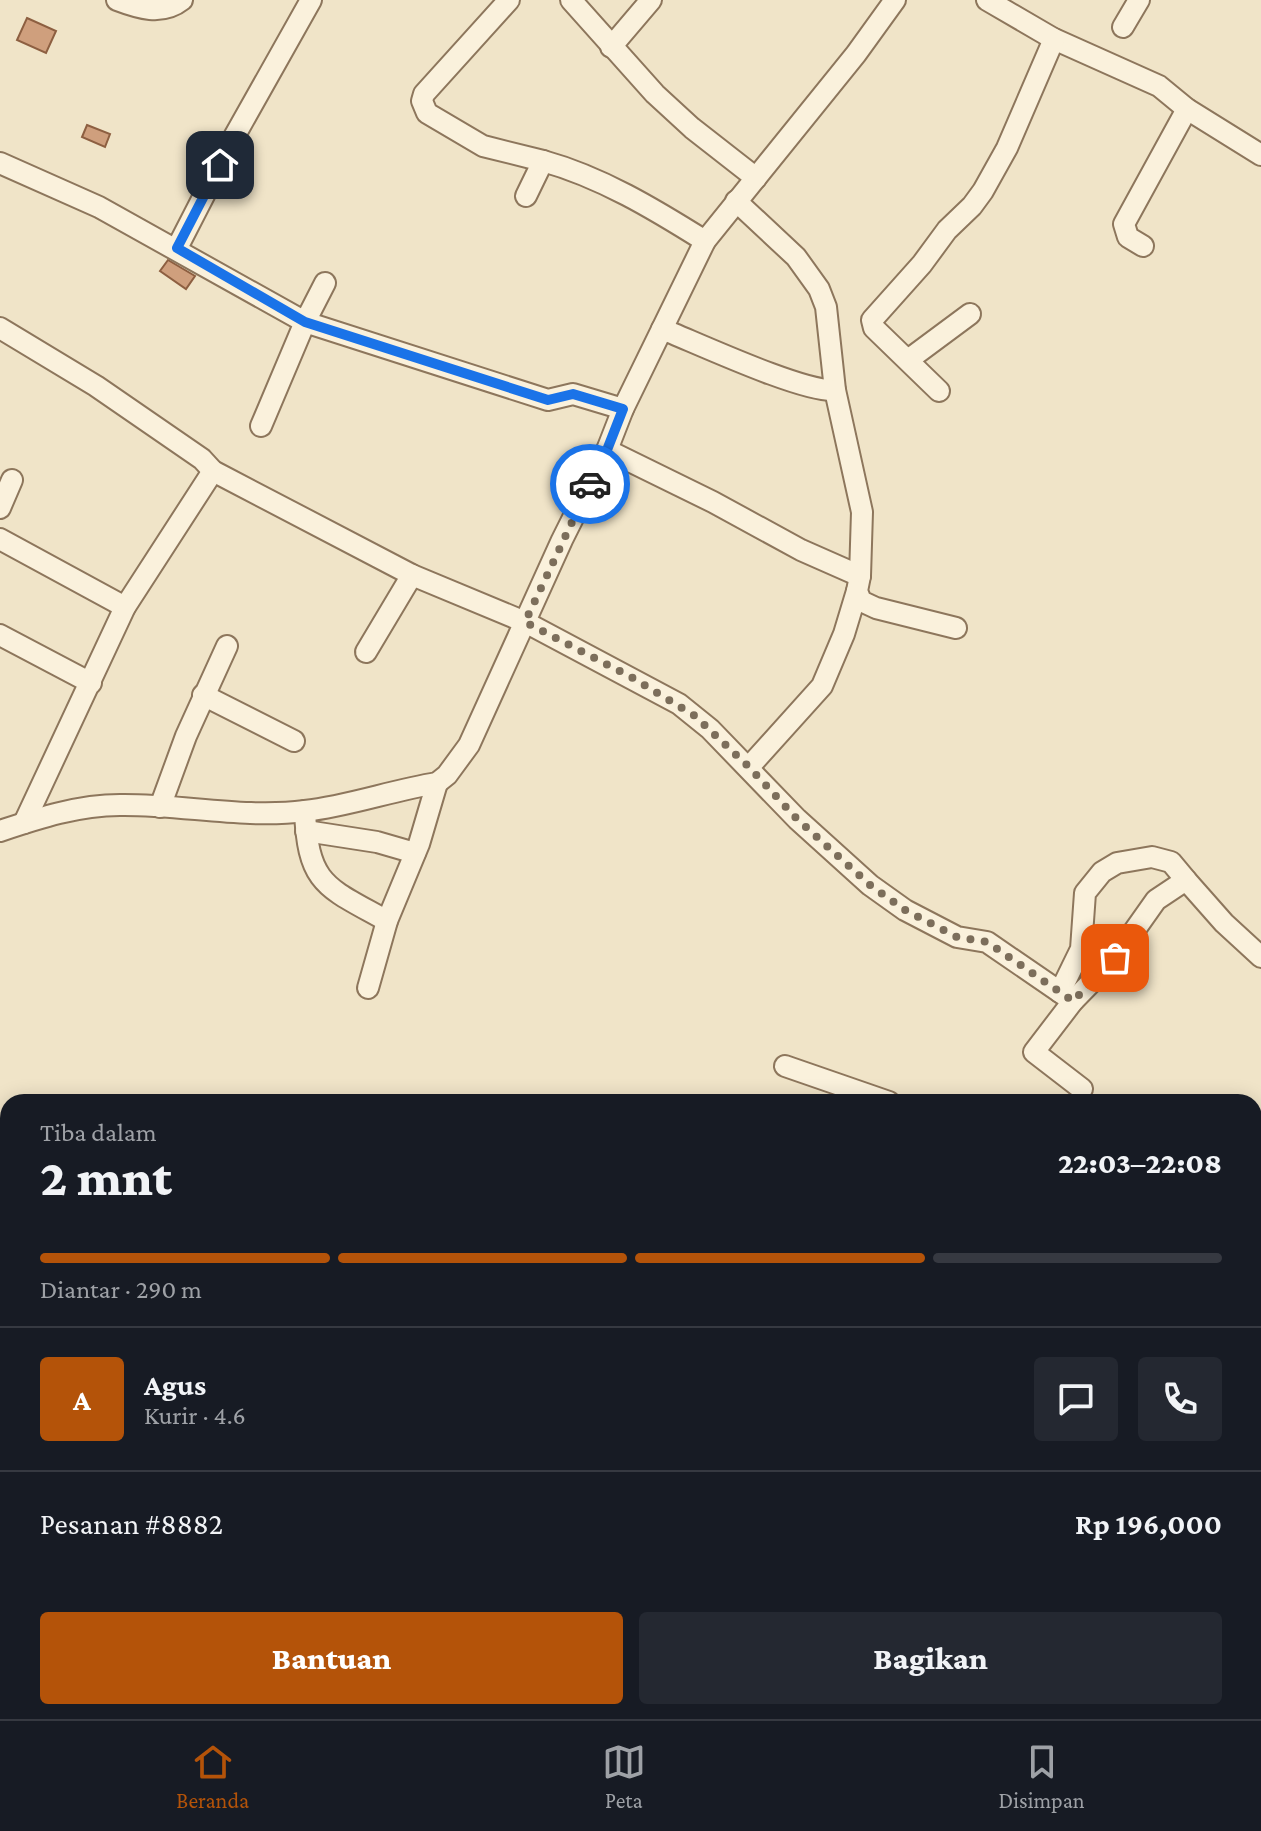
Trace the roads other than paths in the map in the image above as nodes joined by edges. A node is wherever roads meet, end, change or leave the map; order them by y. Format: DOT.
graph roads {
  1 [pos="117,0"];
  2 [pos="182,0"];
  3 [pos="311,0"];
  4 [pos="509,0"];
  5 [pos="571,0"];
  6 [pos="651,0"];
  7 [pos="895,0"];
  8 [pos="987,0"];
  9 [pos="1139,0"];
  10 [pos="1123,27"];
  11 [pos="1054,39"];
  12 [pos="611,47"];
  13 [pos="1187,109"];
  14 [pos="1261,155"];
  15 [pos="543,161"];
  16 [pos="0,163"];
  17 [pos="756,178"];
  18 [pos="526,196"];
  19 [pos="736,201"];
  20 [pos="705,241"];
  21 [pos="1143,246"];
  22 [pos="177,248"];
  23 [pos="325,283"];
  24 [pos="970,314"];
  25 [pos="305,322"];
  26 [pos="0,328"];
  27 [pos="662,329"];
  28 [pos="908,360"];
  29 [pos="835,390"];
  30 [pos="939,391"];
  31 [pos="623,409"];
  32 [pos="261,426"];
  33 [pos="607,450"];
  34 [pos="213,471"];
  35 [pos="12,480"];
  36 [pos="0,508"];
  37 [pos="0,539"];
  38 [pos="412,575"];
  39 [pos="858,583"];
  40 [pos="125,607"];
  41 [pos="525,622"];
  42 [pos="956,628"];
  43 [pos="0,635"];
  44 [pos="227,646"];
  45 [pos="366,652"];
  46 [pos="91,683"];
  47 [pos="203,695"];
  48 [pos="294,741"];
  49 [pos="749,767"];
  50 [pos="437,783"];
  51 [pos="160,807"];
  52 [pos="305,821"];
  53 [pos="24,823"];
  54 [pos="0,831"];
  55 [pos="415,853"];
  56 [pos="1186,880"];
  57 [pos="387,921"];
  58 [pos="1261,957"];
  59 [pos="368,988"];
  60 [pos="1066,996"];
  61 [pos="785,1066"];
  62 [pos="1082,1089"];
  63 [pos="866,1094"];
  1 -- 2 [label="street"];
  3 -- 22 [label="street"];
  4 -- 15 [label="street"];
  5 -- 12 [label="street"];
  6 -- 12 [label="street"];
  7 -- 17 [label="street"];
  8 -- 11 [label="street"];
  9 -- 10 [label="street"];
  11 -- 13 [label="street"];
  11 -- 28 [label="street"];
  12 -- 17 [label="street"];
  13 -- 14 [label="street"];
  13 -- 21 [label="street"];
  15 -- 18 [label="street"];
  15 -- 20 [label="street"];
  16 -- 22 [label="street"];
  17 -- 19 [label="street"];
  19 -- 20 [label="street"];
  19 -- 29 [label="street"];
  20 -- 27 [label="street"];
  22 -- 25 [label="street"];
  23 -- 25 [label="street"];
  24 -- 28 [label="street"];
  25 -- 31 [label="street"];
  25 -- 32 [label="street"];
  26 -- 34 [label="street"];
  27 -- 29 [label="street"];
  27 -- 31 [label="street"];
  28 -- 30 [label="street"];
  29 -- 39 [label="street"];
  31 -- 33 [label="street"];
  33 -- 39 [label="street"];
  33 -- 41 [label="street"];
  34 -- 38 [label="street"];
  34 -- 40 [label="street"];
  35 -- 36 [label="street"];
  37 -- 40 [label="street"];
  38 -- 41 [label="street"];
  38 -- 45 [label="street"];
  39 -- 42 [label="street"];
  39 -- 49 [label="street"];
  40 -- 46 [label="street"];
  41 -- 49 [label="street"];
  41 -- 50 [label="street"];
  43 -- 46 [label="street"];
  44 -- 47 [label="street"];
  46 -- 53 [label="street"];
  47 -- 48 [label="street"];
  47 -- 51 [label="street"];
  49 -- 60 [label="street"];
  50 -- 52 [label="street"];
  50 -- 55 [label="street"];
  51 -- 52 [label="street"];
  51 -- 53 [label="street"];
  52 -- 55 [label="street"];
  52 -- 57 [label="street"];
  53 -- 54 [label="street"];
  55 -- 57 [label="street"];
  56 -- 58 [label="street"];
  56 -- 60 [label="street"];
  56 -- 60 [label="street"];
  57 -- 59 [label="street"];
  60 -- 62 [label="street"];
  61 -- 63 [label="street"];
}
